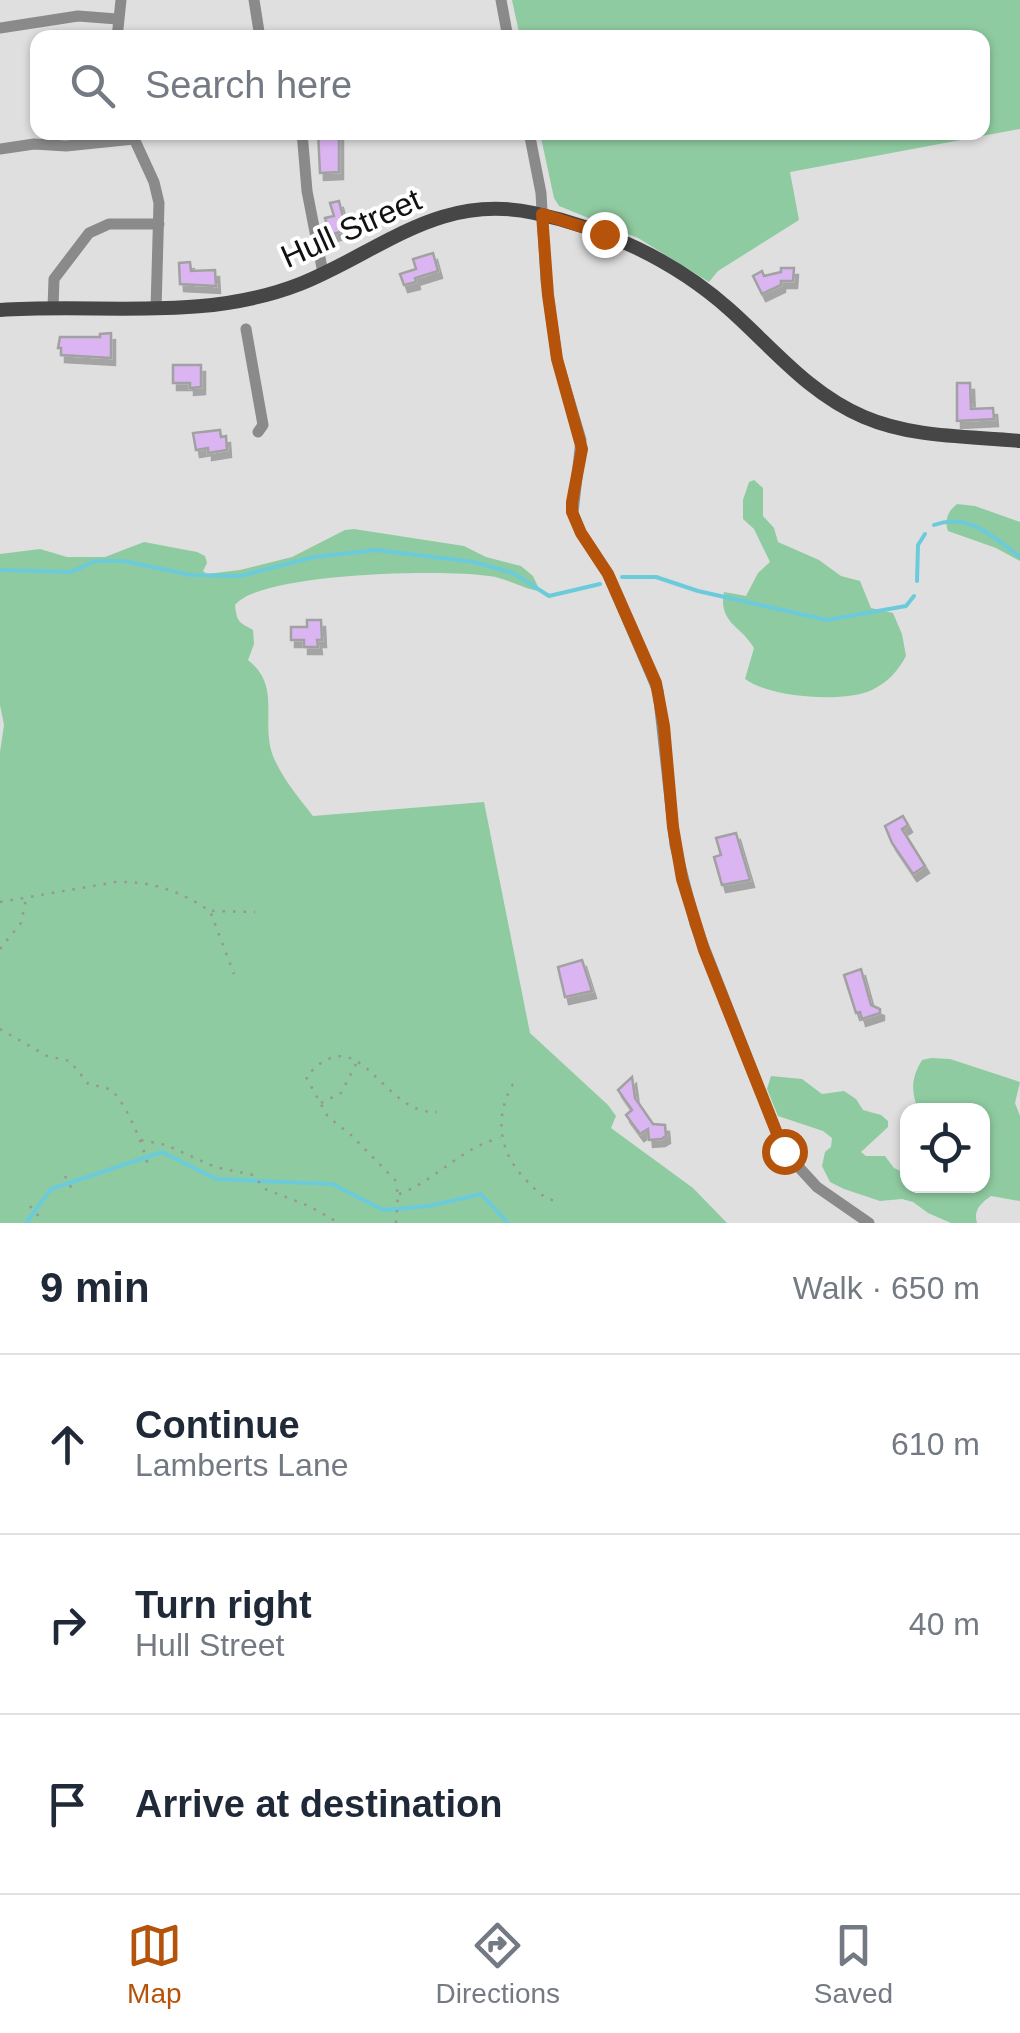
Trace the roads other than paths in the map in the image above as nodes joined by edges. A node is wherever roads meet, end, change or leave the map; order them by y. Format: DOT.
graph roads {
  1 [pos="121,0"];
  2 [pos="254,0"];
  3 [pos="501,0"];
  4 [pos="117,20"];
  5 [pos="0,28"];
  6 [pos="117,30"];
  7 [pos="259,30"];
  8 [pos="507,30"];
  9 [pos="106,140"];
  10 [pos="135,140"];
  11 [pos="303,140"];
  12 [pos="531,140"];
  13 [pos="0,150"];
  14 [pos="542,214"];
  15 [pos="159,224"];
  16 [pos="323,273"];
  17 [pos="53,308"];
  18 [pos="156,309"];
  19 [pos="0,310"];
  20 [pos="246,329"];
  21 [pos="258,432"];
  22 [pos="1020,441"];
  23 [pos="870,1223"];
  1 -- 4 [label="street"];
  2 -- 7 [label="street"];
  3 -- 8 [label="street"];
  4 -- 5 [label="street"];
  4 -- 6 [label="street"];
  9 -- 13 [label="street"];
  10 -- 15 [label="street"];
  11 -- 16 [label="street"];
  12 -- 14 [label="street"];
  14 -- 16 [label="main road, Hull Street"];
  14 -- 22 [label="main road, Hull Street"];
  14 -- 23 [label="street"];
  15 -- 17 [label="street"];
  15 -- 18 [label="street"];
  16 -- 18 [label="main road, Hull Street"];
  17 -- 18 [label="main road, Hull Street"];
  17 -- 19 [label="main road, Hull Street"];
  20 -- 21 [label="street"];
}
